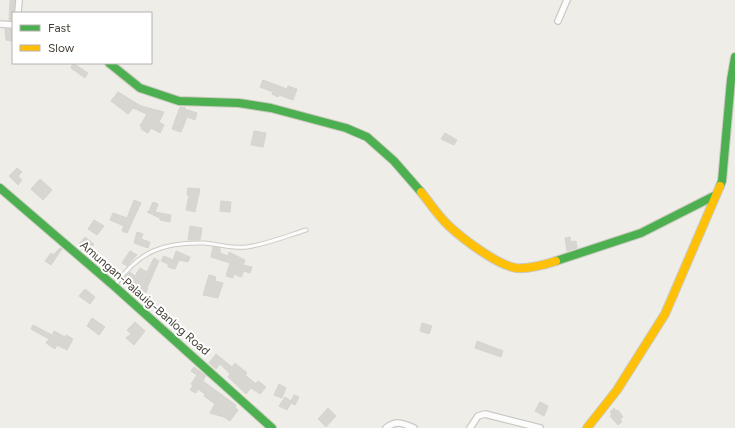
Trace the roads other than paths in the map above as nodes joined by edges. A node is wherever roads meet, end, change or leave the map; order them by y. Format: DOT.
graph roads {
  1 [pos="19,0"];
  2 [pos="567,0"];
  3 [pos="18,12"];
  4 [pos="558,21"];
  5 [pos="0,24"];
  6 [pos="12,25"];
  7 [pos="735,56"];
  8 [pos="110,64"];
  9 [pos="0,188"];
  10 [pos="714,196"];
  11 [pos="306,230"];
  12 [pos="114,286"];
  13 [pos="272,428"];
  14 [pos="386,428"];
  15 [pos="414,428"];
  16 [pos="470,428"];
  17 [pos="540,428"];
  18 [pos="587,428"];
  1 -- 3 [label="street"];
  2 -- 4 [label="street"];
  5 -- 6 [label="street"];
  7 -- 10 [label="street"];
  8 -- 10 [label="street"];
  9 -- 12 [label="street, Amungan-Palauig-Banlog Road"];
  10 -- 18 [label="street"];
  11 -- 12 [label="lane"];
  12 -- 13 [label="street, Amungan-Palauig-Banlog Road"];
  14 -- 15 [label="street"];
  16 -- 17 [label="street"];
}
